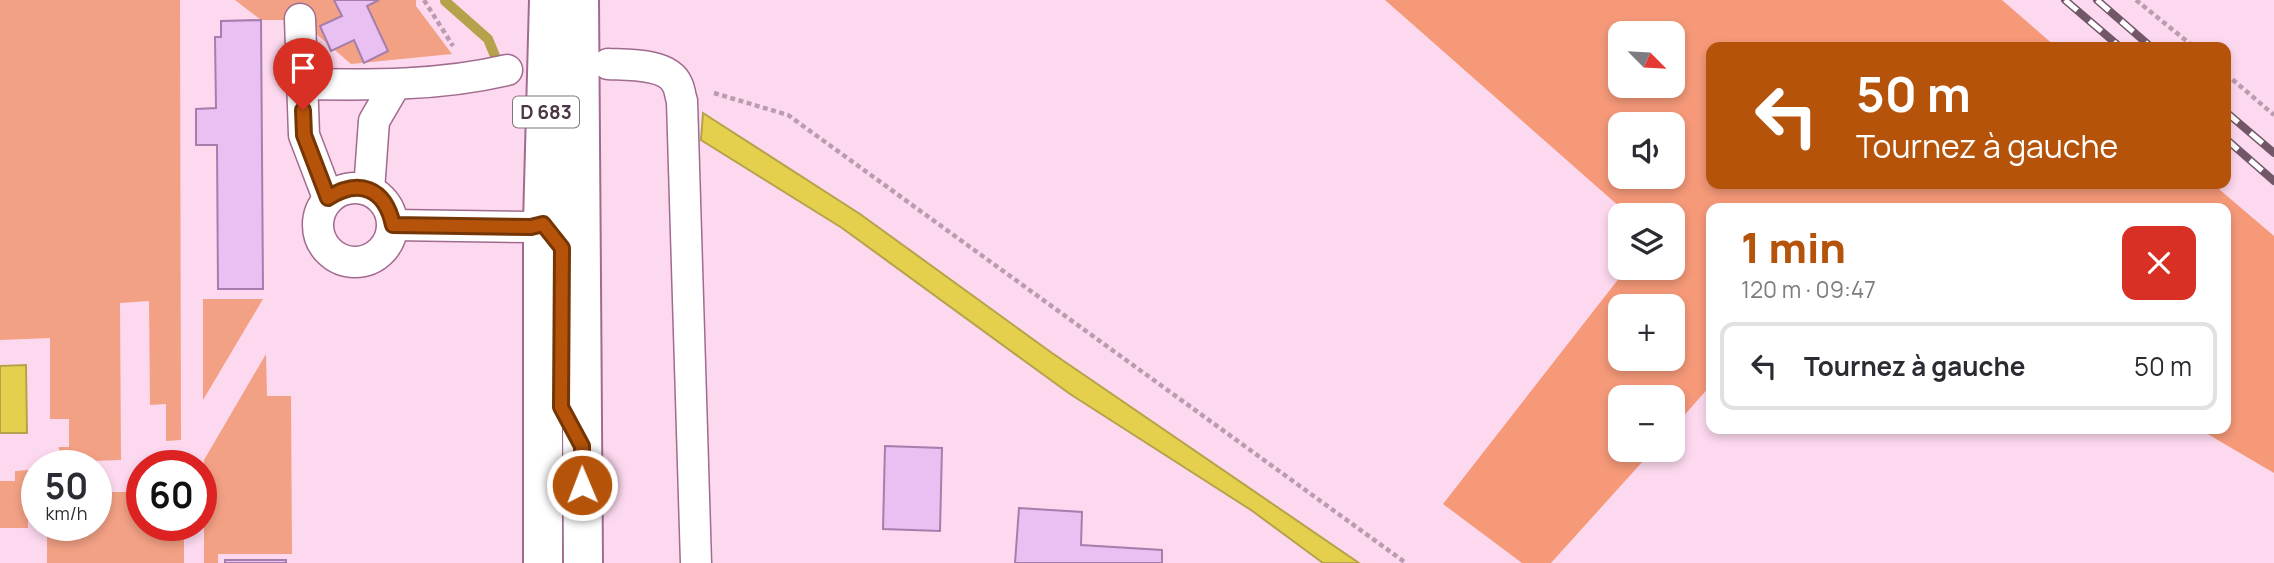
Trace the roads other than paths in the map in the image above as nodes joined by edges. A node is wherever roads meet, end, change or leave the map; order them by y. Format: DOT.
graph roads {
  1 [pos="549,0"];
  2 [pos="579,0"];
  3 [pos="300,19"];
  4 [pos="608,64"];
  5 [pos="507,70"];
  6 [pos="302,84"];
  7 [pos="395,85"];
  8 [pos="369,190"];
  9 [pos="328,198"];
  10 [pos="543,224"];
  11 [pos="393,225"];
  12 [pos="582,446"];
  13 [pos="543,563"];
  14 [pos="583,563"];
  15 [pos="696,563"];
  1 -- 10 [label="main road, D 683"];
  2 -- 12 [label="main road, D 683"];
  3 -- 6 [label="street"];
  4 -- 15 [label="street"];
  5 -- 7 [label="street"];
  6 -- 7 [label="street"];
  6 -- 9 [label="street"];
  7 -- 8 [label="street"];
  8 -- 9 [label="street"];
  8 -- 11 [label="street"];
  9 -- 11 [label="street"];
  10 -- 11 [label="street"];
  10 -- 12 [label="main road"];
  10 -- 13 [label="main road, D 683"];
  12 -- 14 [label="main road, D 683"];
}
